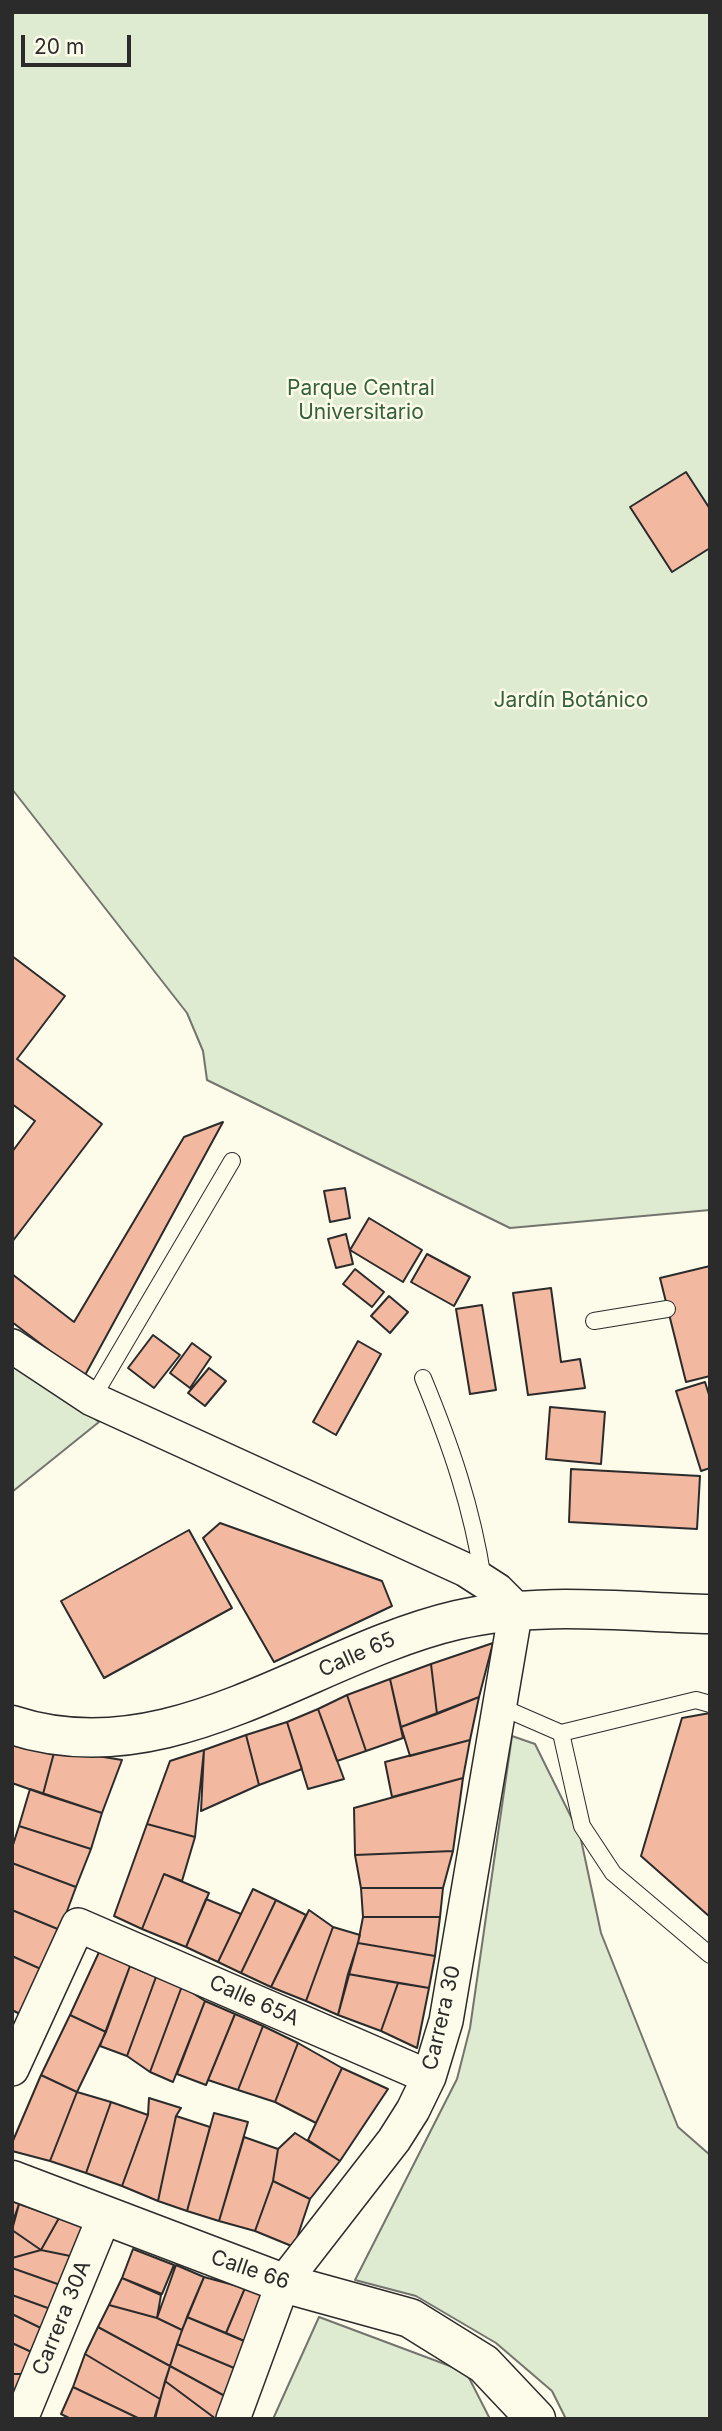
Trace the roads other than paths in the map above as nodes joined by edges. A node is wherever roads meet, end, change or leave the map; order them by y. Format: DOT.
graph roads {
  1 [pos="232,1161"];
  2 [pos="667,1309"];
  3 [pos="594,1321"];
  4 [pos="12,1346"];
  5 [pos="423,1378"];
  6 [pos="92,1399"];
  7 [pos="483,1580"];
  8 [pos="516,1609"];
  9 [pos="710,1614"];
  10 [pos="710,1704"];
  11 [pos="499,1706"];
  12 [pos="12,1725"];
  13 [pos="561,1733"];
  14 [pos="710,1955"];
  15 [pos="12,2069"];
  16 [pos="429,2077"];
  17 [pos="12,2180"];
  18 [pos="104,2217"];
  19 [pos="284,2283"];
  20 [pos="20,2419"];
  21 [pos="233,2419"];
  22 [pos="536,2419"];
  1 -- 6 [label="lane"];
  2 -- 3 [label="lane"];
  4 -- 6 [label="street"];
  5 -- 7 [label="lane"];
  6 -- 7 [label="street"];
  7 -- 8 [label="street"];
  8 -- 9 [label="main road, Calle 65"];
  8 -- 11 [label="street, Carrera 30"];
  8 -- 12 [label="main road, Calle 65"];
  10 -- 13 [label="lane"];
  11 -- 13 [label="lane"];
  11 -- 16 [label="street, Carrera 30"];
  13 -- 14 [label="lane"];
  15 -- 16 [label="street, Calle 65A"];
  16 -- 19 [label="street, Carrera 30"];
  17 -- 18 [label="main road, Calle 66"];
  18 -- 19 [label="main road, Calle 66"];
  18 -- 20 [label="street, Carrera 30A"];
  19 -- 21 [label="street, Carrera 30"];
  19 -- 22 [label="main road, Calle 66"];
}
